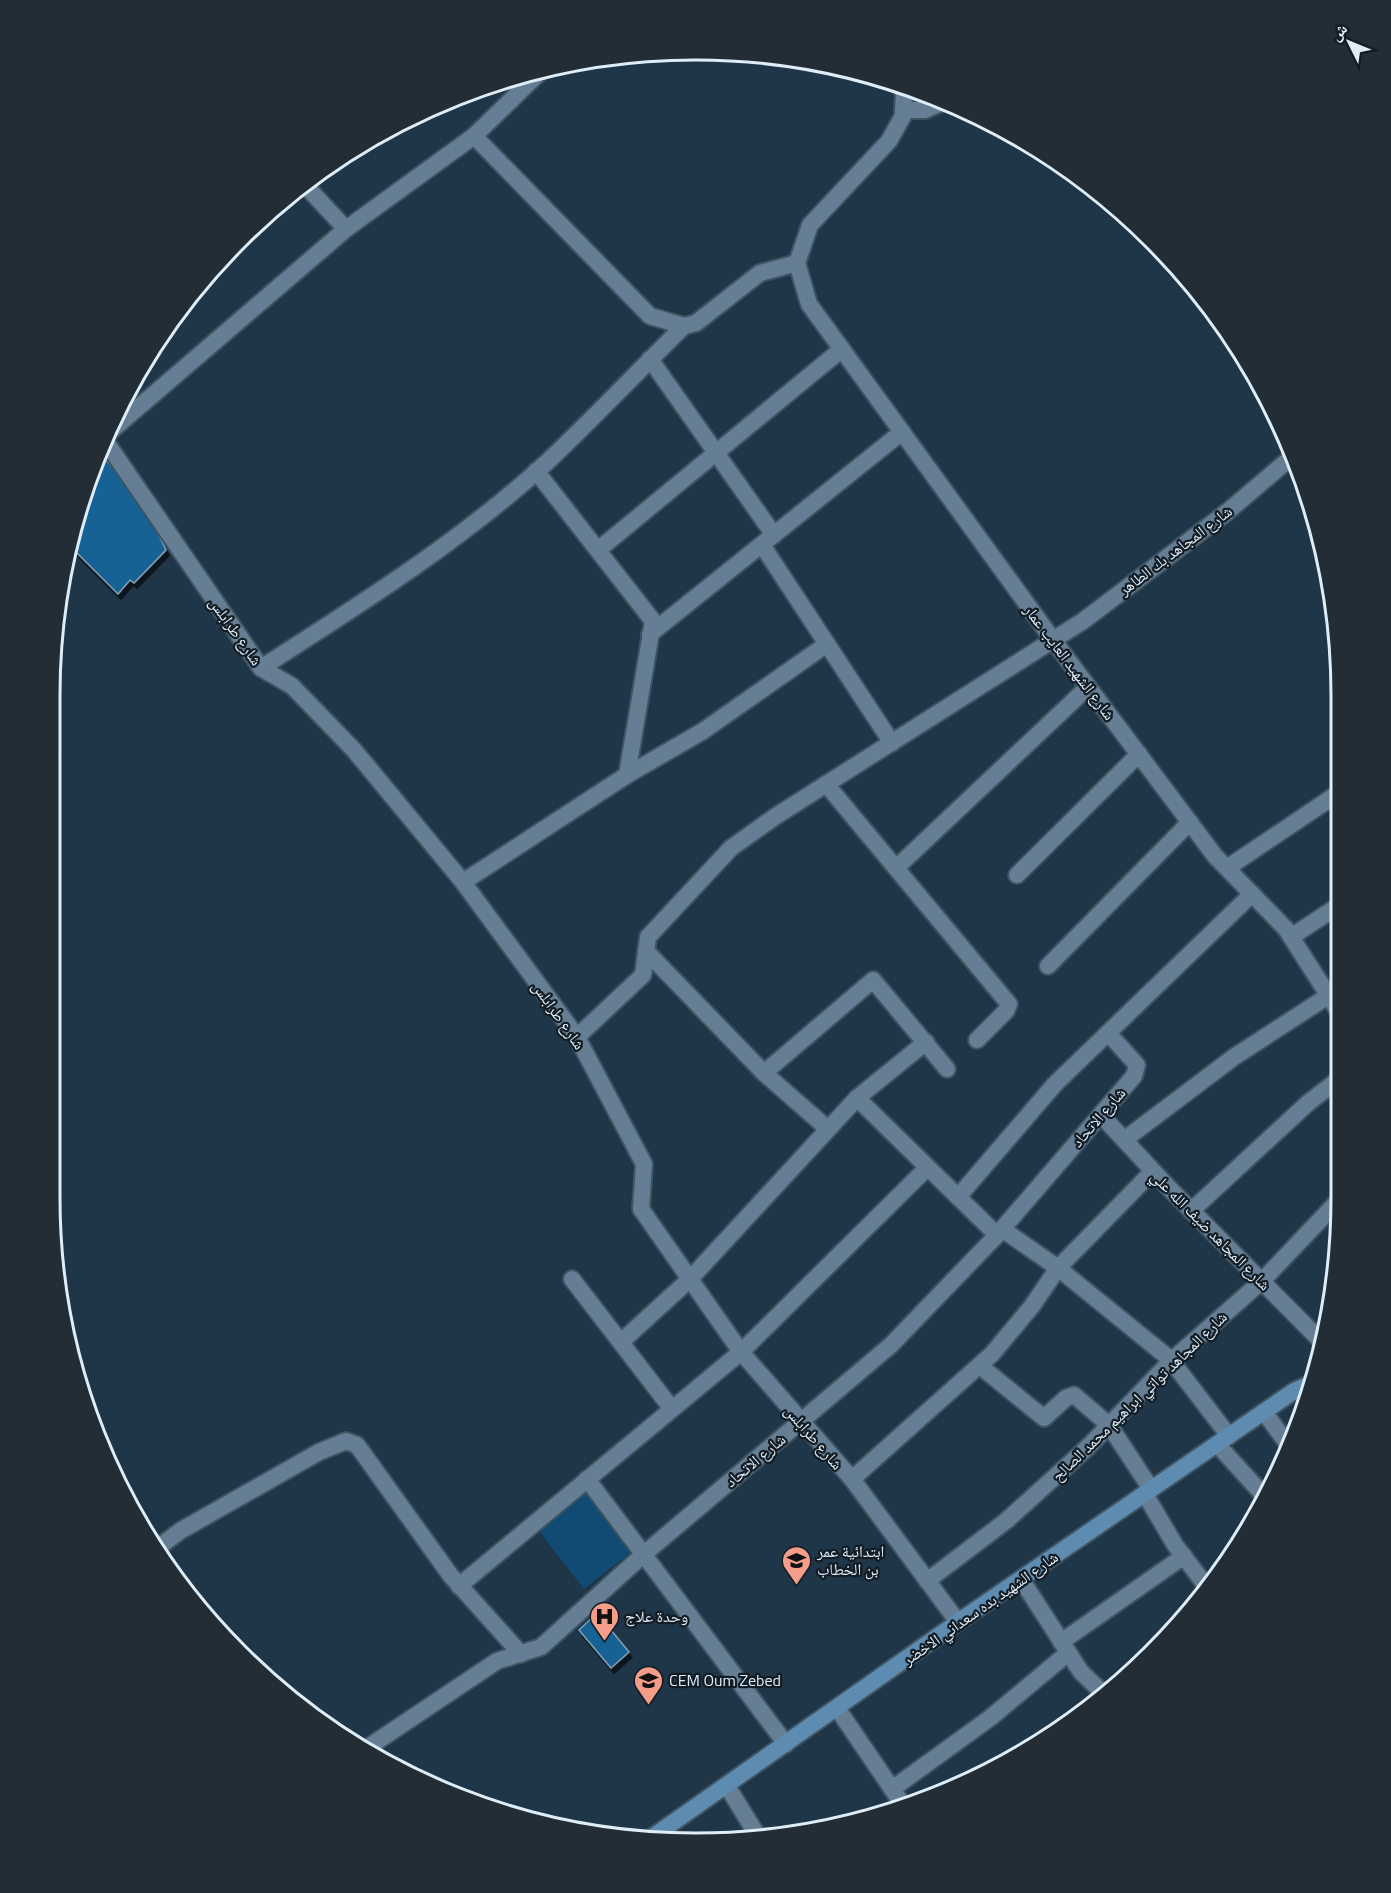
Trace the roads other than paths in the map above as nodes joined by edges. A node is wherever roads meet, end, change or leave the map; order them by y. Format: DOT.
graph roads {
  1 [pos="529,83"];
  2 [pos="902,95"];
  3 [pos="934,106"];
  4 [pos="903,111"];
  5 [pos="474,136"];
  6 [pos="310,190"];
  7 [pos="346,229"];
  8 [pos="797,263"];
  9 [pos="684,326"];
  10 [pos="842,349"];
  11 [pos="650,359"];
  12 [pos="122,422"];
  13 [pos="902,432"];
  14 [pos="111,446"];
  15 [pos="716,452"];
  16 [pos="1286,461"];
  17 [pos="536,471"];
  18 [pos="768,540"];
  19 [pos="598,550"];
  20 [pos="650,634"];
  21 [pos="1053,640"];
  22 [pos="828,644"];
  23 [pos="261,669"];
  24 [pos="1088,687"];
  25 [pos="891,743"];
  26 [pos="1139,754"];
  27 [pos="627,775"];
  28 [pos="826,784"];
  29 [pos="1331,798"];
  30 [pos="1190,822"];
  31 [pos="896,868"];
  32 [pos="1227,868"];
  33 [pos="1017,875"];
  34 [pos="463,882"];
  35 [pos="1252,894"];
  36 [pos="1331,911"];
  37 [pos="1291,937"];
  38 [pos="646,951"];
  39 [pos="1048,966"];
  40 [pos="1328,996"];
  41 [pos="1331,1000"];
  42 [pos="1108,1033"];
  43 [pos="577,1037"];
  44 [pos="978,1040"];
  45 [pos="926,1042"];
  46 [pos="947,1069"];
  47 [pos="764,1073"];
  48 [pos="1331,1085"];
  49 [pos="857,1098"];
  50 [pos="1101,1115"];
  51 [pos="828,1129"];
  52 [pos="1124,1140"];
  53 [pos="927,1168"];
  54 [pos="1153,1171"];
  55 [pos="958,1197"];
  56 [pos="1331,1209"];
  57 [pos="1191,1211"];
  58 [pos="1000,1232"];
  59 [pos="1058,1268"];
  60 [pos="572,1279"];
  61 [pos="690,1279"];
  62 [pos="1262,1281"];
  63 [pos="1316,1335"];
  64 [pos="621,1342"];
  65 [pos="741,1352"];
  66 [pos="1171,1360"];
  67 [pos="980,1366"];
  68 [pos="1301,1390"];
  69 [pos="672,1409"];
  70 [pos="1264,1412"];
  71 [pos="800,1422"];
  72 [pos="1109,1425"];
  73 [pos="1284,1439"];
  74 [pos="1223,1440"];
  75 [pos="587,1479"];
  76 [pos="852,1479"];
  77 [pos="1259,1489"];
  78 [pos="1148,1492"];
  79 [pos="163,1544"];
  80 [pos="644,1554"];
  81 [pos="1184,1557"];
  82 [pos="1021,1579"];
  83 [pos="927,1581"];
  84 [pos="1202,1581"];
  85 [pos="459,1586"];
  86 [pos="958,1622"];
  87 [pos="1065,1648"];
  88 [pos="521,1654"];
  89 [pos="1098,1689"];
  90 [pos="837,1708"];
  91 [pos="372,1744"];
  92 [pos="786,1744"];
  93 [pos="727,1786"];
  94 [pos="891,1789"];
  95 [pos="899,1799"];
  96 [pos="754,1830"];
  97 [pos="660,1832"];
  1 -- 5 [label="street"];
  2 -- 4 [label="street"];
  3 -- 4 [label="street"];
  4 -- 8 [label="street"];
  5 -- 7 [label="street"];
  5 -- 9 [label="street"];
  6 -- 7 [label="street"];
  7 -- 12 [label="street"];
  8 -- 9 [label="street"];
  8 -- 10 [label="street, شارع الشهيد العايب عمار"];
  9 -- 11 [label="street"];
  10 -- 13 [label="street, شارع الشهيد العايب عمار"];
  10 -- 15 [label="street"];
  11 -- 15 [label="street"];
  11 -- 17 [label="street"];
  13 -- 18 [label="street"];
  13 -- 21 [label="street, شارع الشهيد العايب عمار"];
  14 -- 23 [label="street, شارع طرابلس"];
  15 -- 18 [label="street"];
  15 -- 19 [label="street"];
  16 -- 21 [label="street, شارع المجاهد بك الطاهر"];
  17 -- 19 [label="street"];
  17 -- 23 [label="street"];
  18 -- 20 [label="street"];
  18 -- 22 [label="street"];
  19 -- 20 [label="street"];
  20 -- 27 [label="street"];
  21 -- 24 [label="street, شارع الشهيد العايب عمار"];
  21 -- 25 [label="street, شارع المجاهد بك الطاهر"];
  22 -- 25 [label="street"];
  22 -- 27 [label="street"];
  23 -- 34 [label="street, شارع طرابلس"];
  24 -- 26 [label="street, شارع الشهيد العايب عمار"];
  24 -- 31 [label="street"];
  25 -- 28 [label="street, شارع المجاهد بك الطاهر"];
  26 -- 30 [label="street, شارع الشهيد العايب عمار"];
  26 -- 33 [label="street"];
  27 -- 34 [label="street"];
  28 -- 31 [label="street"];
  28 -- 38 [label="street, شارع المجاهد بك الطاهر"];
  29 -- 32 [label="street"];
  30 -- 32 [label="street, شارع الشهيد العايب عمار"];
  30 -- 39 [label="street"];
  31 -- 44 [label="street"];
  32 -- 35 [label="street, شارع الشهيد العايب عمار"];
  34 -- 43 [label="street, شارع طرابلس"];
  35 -- 37 [label="street, شارع الشهيد العايب عمار"];
  35 -- 42 [label="street"];
  36 -- 37 [label="street"];
  37 -- 40 [label="street, شارع الشهيد العايب عمار"];
  38 -- 43 [label="street, شارع المجاهد بك الطاهر"];
  38 -- 47 [label="street"];
  40 -- 41 [label="street, شارع الشهيد العايب عمار"];
  40 -- 52 [label="street"];
  42 -- 50 [label="street, شارع الاتحاد"];
  42 -- 55 [label="street"];
  43 -- 61 [label="street, شارع طرابلس"];
  45 -- 46 [label="street"];
  45 -- 47 [label="street"];
  45 -- 49 [label="street"];
  47 -- 51 [label="street"];
  48 -- 57 [label="street"];
  49 -- 51 [label="street"];
  49 -- 53 [label="street"];
  50 -- 52 [label="street, شارع المجاهد ضيف الله علي"];
  50 -- 58 [label="street, شارع الاتحاد"];
  51 -- 61 [label="street"];
  52 -- 54 [label="street, شارع المجاهد ضيف الله علي"];
  53 -- 55 [label="street"];
  53 -- 65 [label="street"];
  54 -- 57 [label="street, شارع المجاهد ضيف الله علي"];
  54 -- 59 [label="street"];
  55 -- 58 [label="street"];
  56 -- 62 [label="street, شارع المجاهد تواتي ابراهيم محمد الصالح"];
  57 -- 62 [label="street, شارع المجاهد ضيف الله علي"];
  58 -- 59 [label="street"];
  58 -- 71 [label="street, شارع الاتحاد"];
  59 -- 66 [label="street"];
  59 -- 67 [label="street"];
  60 -- 64 [label="street"];
  61 -- 64 [label="street"];
  61 -- 65 [label="street, شارع طرابلس"];
  62 -- 63 [label="street, شارع المجاهد ضيف الله علي"];
  62 -- 66 [label="street, شارع المجاهد تواتي ابراهيم محمد الصالح"];
  64 -- 69 [label="street"];
  65 -- 69 [label="street"];
  65 -- 71 [label="street, شارع طرابلس"];
  66 -- 72 [label="street, شارع المجاهد تواتي ابراهيم محمد الصالح"];
  66 -- 74 [label="street"];
  67 -- 72 [label="street"];
  67 -- 76 [label="street"];
  68 -- 70 [label="main road, شارع الشهيد بده سعداني الاخضر"];
  69 -- 75 [label="street"];
  70 -- 73 [label="street"];
  70 -- 74 [label="main road, شارع الشهيد بده سعداني الاخضر"];
  71 -- 76 [label="street, شارع طرابلس"];
  71 -- 80 [label="street, شارع الاتحاد"];
  72 -- 78 [label="street"];
  72 -- 83 [label="street, شارع المجاهد تواتي ابراهيم محمد الصالح"];
  74 -- 77 [label="street"];
  74 -- 78 [label="main road, شارع الشهيد بده سعداني الاخضر"];
  75 -- 80 [label="street"];
  75 -- 85 [label="street"];
  76 -- 83 [label="street, شارع طرابلس"];
  78 -- 81 [label="street"];
  78 -- 82 [label="main road, شارع الشهيد بده سعداني الاخضر"];
  79 -- 85 [label="street"];
  80 -- 88 [label="street, شارع الاتحاد"];
  80 -- 92 [label="street"];
  81 -- 84 [label="street"];
  81 -- 87 [label="street"];
  82 -- 86 [label="main road, شارع الشهيد بده سعداني الاخضر"];
  82 -- 87 [label="street"];
  83 -- 86 [label="street, شارع طرابلس"];
  85 -- 88 [label="street"];
  86 -- 90 [label="main road, شارع الشهيد بده سعداني الاخضر"];
  87 -- 89 [label="street"];
  87 -- 94 [label="street"];
  88 -- 91 [label="street, شارع الاتحاد"];
  90 -- 92 [label="main road, شارع الشهيد بده سعداني الاخضر"];
  90 -- 94 [label="street"];
  92 -- 93 [label="main road, شارع الشهيد بده سعداني الاخضر"];
  93 -- 96 [label="street"];
  93 -- 97 [label="main road, شارع الشهيد بده سعداني الاخضر"];
  94 -- 95 [label="street"];
}
